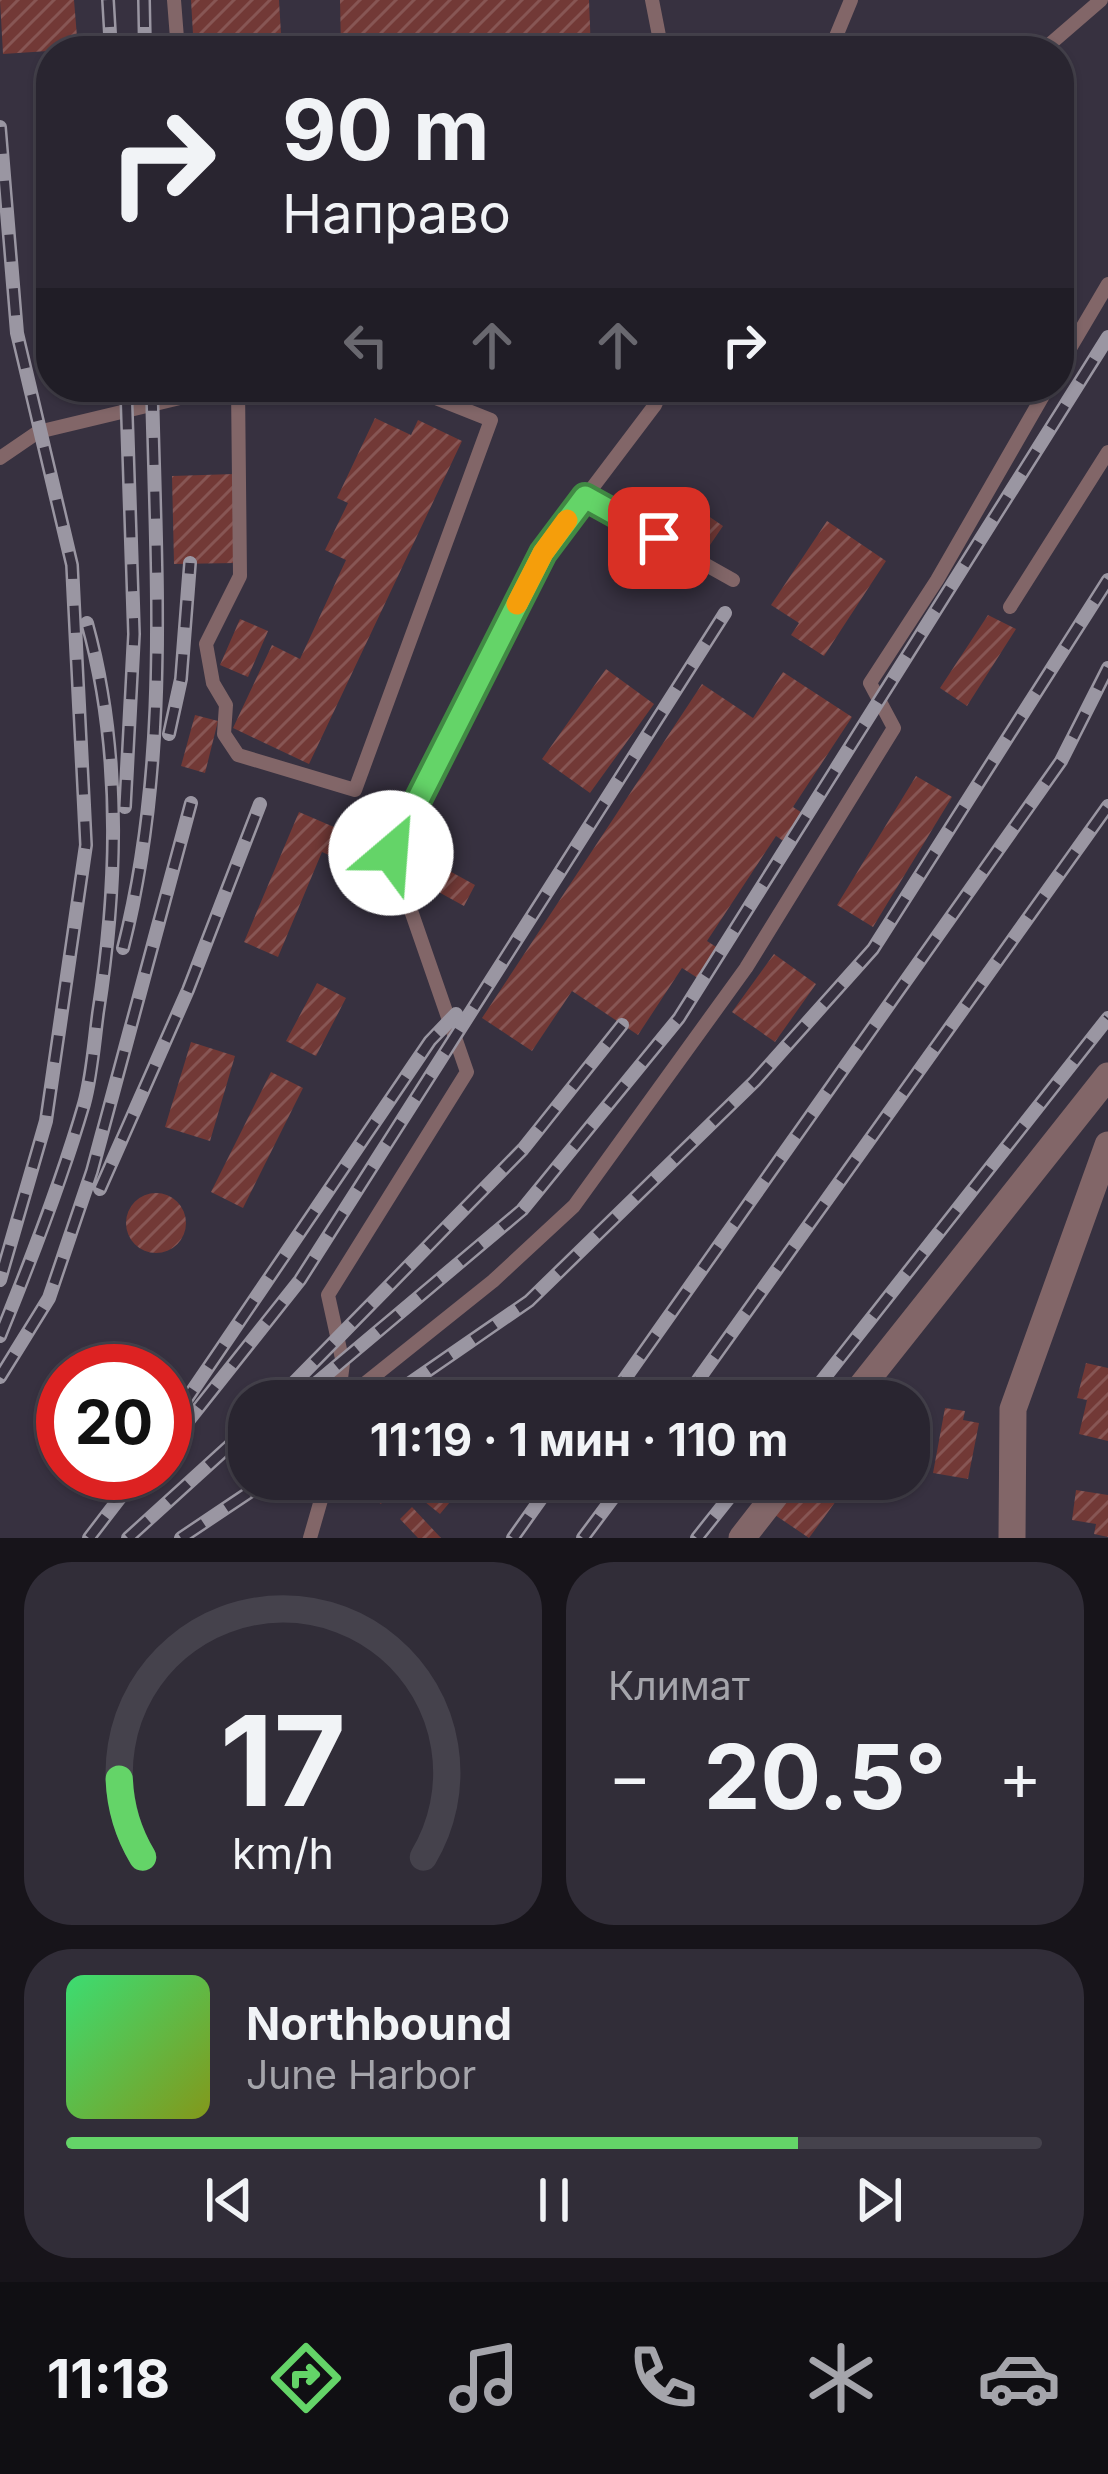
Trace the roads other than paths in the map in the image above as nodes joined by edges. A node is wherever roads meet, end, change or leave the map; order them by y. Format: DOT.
graph roads {
  1 [pos="174,0"];
  2 [pos="652,0"];
  3 [pos="851,0"];
  4 [pos="1101,0"];
  5 [pos="177,36"];
  6 [pos="659,36"];
  7 [pos="836,36"];
  8 [pos="1059,36"];
  9 [pos="1108,284"];
  10 [pos="1074,342"];
  11 [pos="157,402"];
  12 [pos="238,402"];
  13 [pos="446,402"];
  14 [pos="656,402"];
  15 [pos="1039,402"];
  16 [pos="1108,452"];
  17 [pos="0,458"];
  18 [pos="585,497"];
  19 [pos="733,580"];
  20 [pos="1010,607"];
  21 [pos="1108,1076"];
  22 [pos="1108,1145"];
  23 [pos="342,1380"];
  24 [pos="367,1380"];
  25 [pos="867,1380"];
  26 [pos="322,1500"];
  27 [pos="772,1500"];
  28 [pos="310,1538"];
  29 [pos="742,1538"];
  30 [pos="1012,1538"];
  1 -- 5 [label="lane"];
  2 -- 6 [label="lane"];
  3 -- 7 [label="lane"];
  4 -- 8 [label="lane"];
  9 -- 10 [label="lane"];
  11 -- 17 [label="lane"];
  12 -- 13 [label="lane"];
  14 -- 18 [label="lane"];
  15 -- 24 [label="lane"];
  16 -- 20 [label="lane"];
  18 -- 19 [label="lane"];
  18 -- 23 [label="lane"];
  21 -- 25 [label="street"];
  22 -- 30 [label="street"];
  26 -- 28 [label="lane"];
  27 -- 29 [label="street"];
}
